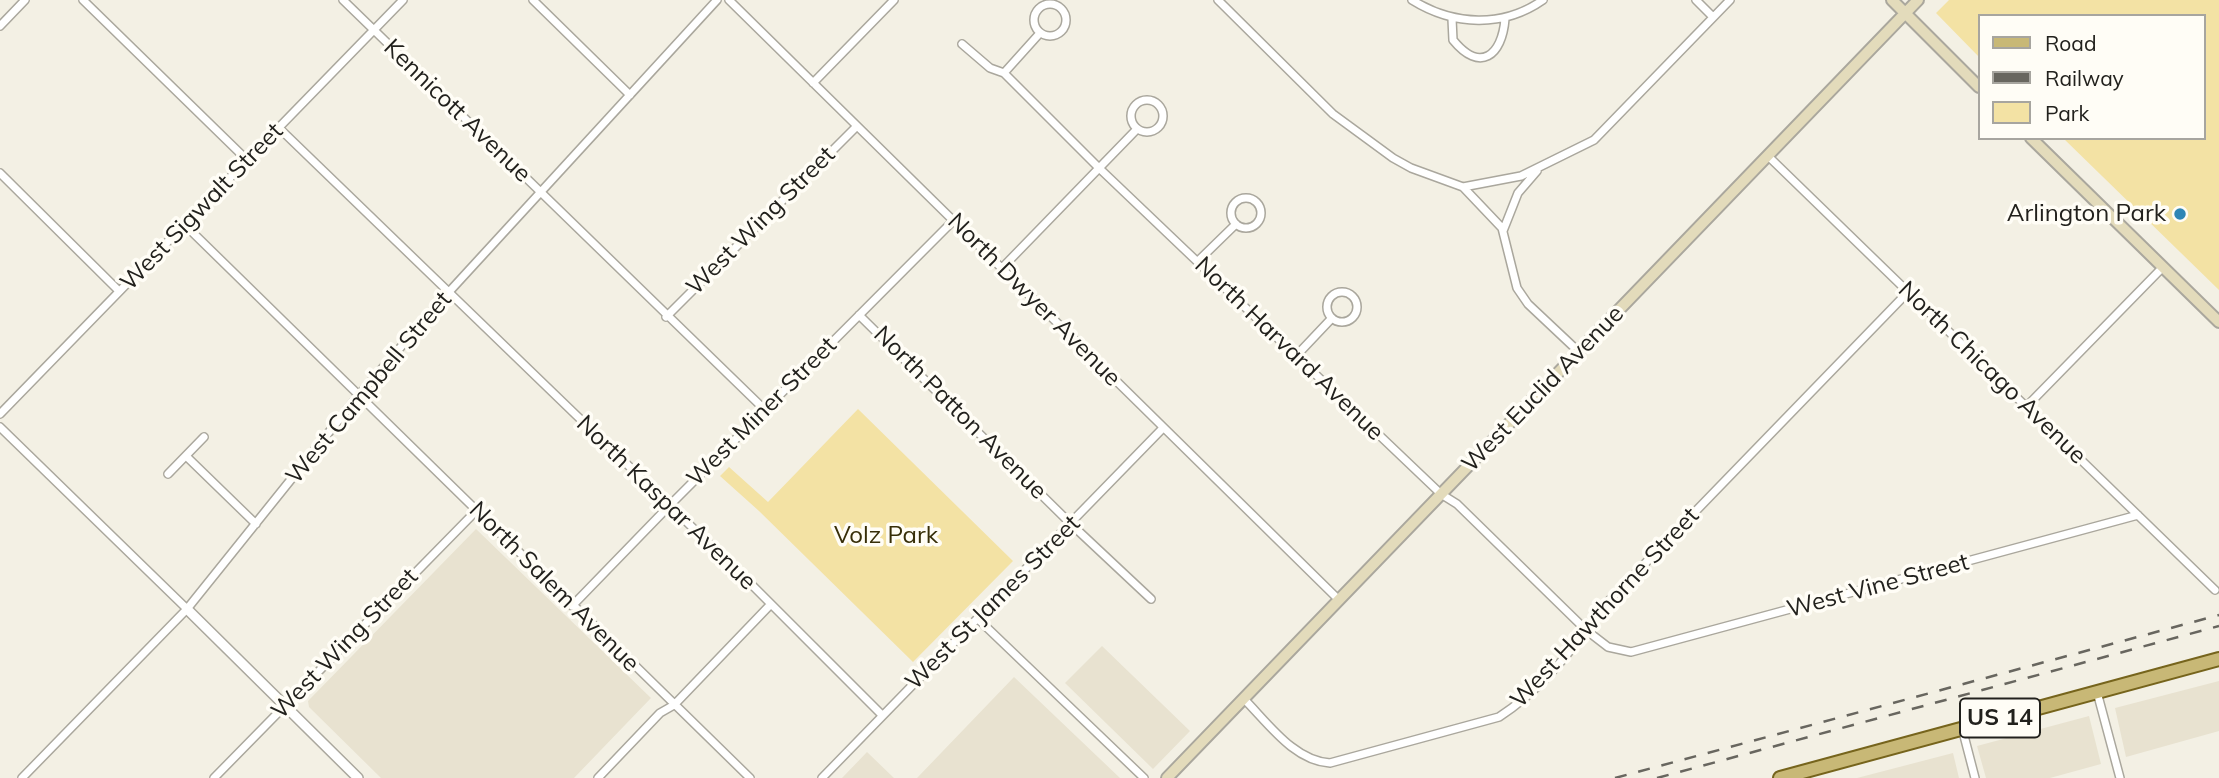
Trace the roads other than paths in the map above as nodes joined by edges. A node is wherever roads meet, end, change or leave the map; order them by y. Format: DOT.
graph roads {
  1 [pos="25,0"];
  2 [pos="83,0"];
  3 [pos="343,0"];
  4 [pos="403,0"];
  5 [pos="533,0"];
  6 [pos="717,0"];
  7 [pos="729,0"];
  8 [pos="894,0"];
  9 [pos="1218,0"];
  10 [pos="1412,0"];
  11 [pos="1543,0"];
  12 [pos="1696,0"];
  13 [pos="1730,0"];
  14 [pos="1892,0"];
  15 [pos="1918,0"];
  16 [pos="1905,13"];
  17 [pos="1713,18"];
  18 [pos="1452,19"];
  19 [pos="1505,19"];
  20 [pos="0,26"];
  21 [pos="374,30"];
  22 [pos="1040,33"];
  23 [pos="962,44"];
  24 [pos="1004,73"];
  25 [pos="813,83"];
  26 [pos="1978,86"];
  27 [pos="630,94"];
  28 [pos="857,126"];
  29 [pos="279,128"];
  30 [pos="1137,129"];
  31 [pos="2033,140"];
  32 [pos="1768,156"];
  33 [pos="247,160"];
  34 [pos="1543,166"];
  35 [pos="1099,168"];
  36 [pos="0,173"];
  37 [pos="1463,187"];
  38 [pos="540,193"];
  39 [pos="953,220"];
  40 [pos="1236,224"];
  41 [pos="185,225"];
  42 [pos="1503,231"];
  43 [pos="1198,261"];
  44 [pos="2162,268"];
  45 [pos="1002,269"];
  46 [pos="119,291"];
  47 [pos="1908,292"];
  48 [pos="448,293"];
  49 [pos="859,314"];
  50 [pos="666,317"];
  51 [pos="1332,318"];
  52 [pos="2219,322"];
  53 [pos="1579,352"];
  54 [pos="1296,356"];
  55 [pos="358,396"];
  56 [pos="2027,406"];
  57 [pos="764,410"];
  58 [pos="0,414"];
  59 [pos="0,427"];
  60 [pos="1163,428"];
  61 [pos="204,437"];
  62 [pos="186,456"];
  63 [pos="168,474"];
  64 [pos="1441,494"];
  65 [pos="669,506"];
  66 [pos="476,511"];
  67 [pos="2138,515"];
  68 [pos="257,524"];
  69 [pos="1071,524"];
  70 [pos="2215,590"];
  71 [pos="1152,599"];
  72 [pos="1339,600"];
  73 [pos="771,604"];
  74 [pos="572,606"];
  75 [pos="187,609"];
  76 [pos="978,619"];
  77 [pos="1586,630"];
  78 [pos="1618,651"];
  79 [pos="2219,659"];
  80 [pos="2096,692"];
  81 [pos="1244,699"];
  82 [pos="286,704"];
  83 [pos="674,705"];
  84 [pos="882,715"];
  85 [pos="1962,728"];
  86 [pos="1785,777"];
  87 [pos="22,778"];
  88 [pos="214,778"];
  89 [pos="358,778"];
  90 [pos="598,778"];
  91 [pos="750,778"];
  92 [pos="822,778"];
  93 [pos="1144,778"];
  94 [pos="1167,778"];
  95 [pos="1975,778"];
  96 [pos="2120,778"];
  1 -- 20 [label="street"];
  2 -- 33 [label="street"];
  3 -- 21 [label="street, Kennicott Avenue"];
  4 -- 21 [label="street, West Sigwalt Street"];
  5 -- 27 [label="street"];
  6 -- 27 [label="street, West Campbell Street"];
  7 -- 25 [label="street, North Dwyer Avenue"];
  8 -- 25 [label="street"];
  9 -- 37 [label="street"];
  10 -- 18 [label="street"];
  11 -- 19 [label="street"];
  12 -- 17 [label="street"];
  13 -- 17 [label="street"];
  14 -- 16 [label="main road"];
  15 -- 16 [label="main road, West Euclid Avenue"];
  16 -- 26 [label="main road"];
  16 -- 32 [label="main road, West Euclid Avenue"];
  17 -- 34 [label="street"];
  18 -- 19 [label="street"];
  18 -- 19 [label="street"];
  21 -- 29 [label="street, West Sigwalt Street"];
  21 -- 38 [label="street, Kennicott Avenue"];
  22 -- 22 [label="street"];
  22 -- 24 [label="street"];
  23 -- 24 [label="street, North Harvard Avenue"];
  24 -- 35 [label="street, North Harvard Avenue"];
  25 -- 28 [label="street, North Dwyer Avenue"];
  27 -- 38 [label="street, West Campbell Street"];
  28 -- 39 [label="street, North Dwyer Avenue"];
  28 -- 50 [label="street, West Wing Street"];
  29 -- 33 [label="street, West Sigwalt Street"];
  29 -- 48 [label="street, North Kaspar Avenue"];
  30 -- 30 [label="street"];
  30 -- 35 [label="street"];
  31 -- 44 [label="main road"];
  32 -- 47 [label="street, North Chicago Avenue"];
  32 -- 53 [label="main road, West Euclid Avenue"];
  33 -- 41 [label="street, West Sigwalt Street"];
  34 -- 37 [label="street"];
  34 -- 42 [label="street"];
  35 -- 43 [label="street, North Harvard Avenue"];
  35 -- 45 [label="street"];
  36 -- 46 [label="street"];
  37 -- 42 [label="street"];
  38 -- 48 [label="street, West Campbell Street"];
  38 -- 50 [label="street, Kennicott Avenue"];
  39 -- 45 [label="street, North Dwyer Avenue"];
  39 -- 49 [label="street, West Miner Street"];
  40 -- 40 [label="street"];
  40 -- 43 [label="street"];
  41 -- 46 [label="street, West Sigwalt Street"];
  41 -- 55 [label="street, North Salem Avenue"];
  42 -- 53 [label="street"];
  43 -- 54 [label="street, North Harvard Avenue"];
  44 -- 52 [label="main road"];
  44 -- 56 [label="street"];
  45 -- 60 [label="street, North Dwyer Avenue"];
  46 -- 58 [label="street, West Sigwalt Street"];
  47 -- 56 [label="street, North Chicago Avenue"];
  47 -- 77 [label="street, West Hawthorne Street"];
  48 -- 55 [label="street, West Campbell Street"];
  48 -- 65 [label="street, North Kaspar Avenue"];
  49 -- 57 [label="street, West Miner Street"];
  49 -- 69 [label="street, North Patton Avenue"];
  50 -- 57 [label="street, Kennicott Avenue"];
  51 -- 51 [label="street"];
  51 -- 54 [label="street"];
  53 -- 64 [label="main road, West Euclid Avenue"];
  54 -- 64 [label="street, North Harvard Avenue"];
  55 -- 66 [label="street, North Salem Avenue"];
  55 -- 68 [label="street, West Campbell Street"];
  56 -- 67 [label="street, North Chicago Avenue"];
  57 -- 65 [label="street, West Miner Street"];
  59 -- 75 [label="street"];
  60 -- 69 [label="street, West St James Street"];
  60 -- 72 [label="street, North Dwyer Avenue"];
  61 -- 62 [label="street"];
  62 -- 63 [label="street"];
  62 -- 68 [label="street"];
  64 -- 72 [label="main road, West Euclid Avenue"];
  64 -- 77 [label="street, North Harvard Avenue"];
  65 -- 73 [label="street, North Kaspar Avenue"];
  65 -- 74 [label="street, West Miner Street"];
  66 -- 74 [label="street, North Salem Avenue"];
  66 -- 82 [label="street, West Wing Street"];
  67 -- 70 [label="street, North Chicago Avenue"];
  67 -- 78 [label="street, West Vine Street"];
  68 -- 75 [label="street, West Campbell Street"];
  69 -- 71 [label="street, North Patton Avenue"];
  69 -- 76 [label="street, West St James Street"];
  72 -- 81 [label="main road, West Euclid Avenue"];
  73 -- 83 [label="street"];
  73 -- 84 [label="street, North Kaspar Avenue"];
  74 -- 83 [label="street, North Salem Avenue"];
  75 -- 82 [label="street"];
  75 -- 87 [label="street, West Campbell Street"];
  76 -- 84 [label="street, West St James Street"];
  76 -- 93 [label="street"];
  77 -- 78 [label="street, North Harvard Avenue"];
  77 -- 81 [label="street, West Hawthorne Street"];
  79 -- 80 [label="main road, US 14"];
  80 -- 85 [label="main road, US 14"];
  80 -- 96 [label="street"];
  81 -- 94 [label="main road, West Euclid Avenue"];
  82 -- 88 [label="street, West Wing Street"];
  82 -- 89 [label="street"];
  83 -- 90 [label="street"];
  83 -- 91 [label="street, North Salem Avenue"];
  84 -- 92 [label="street, West St James Street"];
  85 -- 86 [label="main road, US 14"];
  85 -- 95 [label="street"];
}
